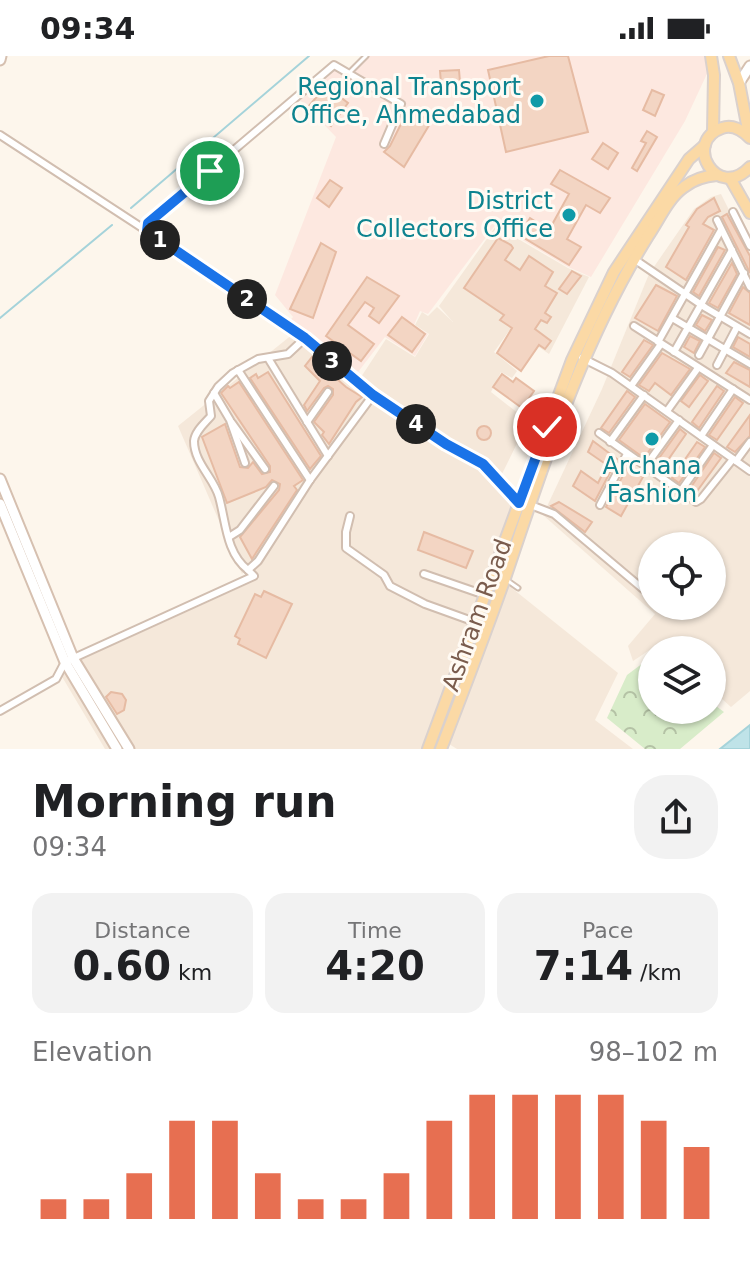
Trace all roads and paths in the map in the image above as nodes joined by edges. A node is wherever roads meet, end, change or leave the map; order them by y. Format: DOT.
graph roads {
  1 [pos="366,56"];
  2 [pos="711,56"];
  3 [pos="729,56"];
  4 [pos="750,66"];
  5 [pos="349,73"];
  6 [pos="739,83"];
  7 [pos="746,101"];
  8 [pos="713,132"];
  9 [pos="0,135"];
  10 [pos="749,137"];
  11 [pos="384,144"];
  12 [pos="705,145"];
  13 [pos="750,167"];
  14 [pos="717,175"];
  15 [pos="730,178"];
  16 [pos="733,212"];
  17 [pos="750,213"];
  18 [pos="717,220"];
  19 [pos="721,230"];
  20 [pos="147,231"];
  21 [pos="750,246"];
  22 [pos="732,250"];
  23 [pos="634,259"];
  24 [pos="744,273"];
  25 [pos="750,287"];
  26 [pos="684,293"];
  27 [pos="701,305"];
  28 [pos="719,316"];
  29 [pos="672,318"];
  30 [pos="634,326"];
  31 [pos="688,327"];
  32 [pos="737,327"];
  33 [pos="750,334"];
  34 [pos="305,338"];
  35 [pos="707,339"];
  36 [pos="660,343"];
  37 [pos="726,350"];
  38 [pos="674,352"];
  39 [pos="699,355"];
  40 [pos="579,357"];
  41 [pos="268,358"];
  42 [pos="750,364"];
  43 [pos="717,365"];
  44 [pos="698,368"];
  45 [pos="238,370"];
  46 [pos="631,386"];
  47 [pos="733,389"];
  48 [pos="328,392"];
  49 [pos="214,393"];
  50 [pos="373,395"];
  51 [pos="644,395"];
  52 [pos="750,400"];
  53 [pos="667,411"];
  54 [pos="230,420"];
  55 [pos="679,420"];
  56 [pos="307,422"];
  57 [pos="599,433"];
  58 [pos="701,436"];
  59 [pos="610,442"];
  60 [pos="750,442"];
  61 [pos="713,445"];
  62 [pos="627,454"];
  63 [pos="328,456"];
  64 [pos="734,460"];
  65 [pos="245,463"];
  66 [pos="645,467"];
  67 [pos="265,469"];
  68 [pos="750,471"];
  69 [pos="0,479"];
  70 [pos="310,480"];
  71 [pos="274,486"];
  72 [pos="680,492"];
  73 [pos="524,503"];
  74 [pos="0,504"];
  75 [pos="600,505"];
  76 [pos="350,516"];
  77 [pos="229,537"];
  78 [pos="248,570"];
  79 [pos="424,574"];
  80 [pos="505,578"];
  81 [pos="638,585"];
  82 [pos="518,588"];
  83 [pos="485,595"];
  84 [pos="475,622"];
  85 [pos="69,660"];
  86 [pos="0,711"];
  87 [pos="117,749"];
  88 [pos="129,749"];
  89 [pos="428,749"];
  90 [pos="441,749"];
  1 -- 5 [label="lane"];
  2 -- 8 [label="main road"];
  3 -- 6 [label="main road"];
  4 -- 6 [label="street"];
  5 -- 11 [label="street"];
  5 -- 20 [label="street"];
  6 -- 7 [label="main road"];
  7 -- 10 [label="main road"];
  8 -- 10 [label="main road"];
  8 -- 12 [label="main road, Ashram Road"];
  9 -- 20 [label="street"];
  12 -- 14 [label="main road"];
  12 -- 40 [label="main road, Ashram Road"];
  13 -- 15 [label="main road"];
  14 -- 15 [label="main road"];
  14 -- 23 [label="main road, Ashram Road"];
  15 -- 17 [label="main road"];
  16 -- 21 [label="street"];
  18 -- 19 [label="street"];
  19 -- 22 [label="street"];
  19 -- 26 [label="street"];
  20 -- 34 [label="street"];
  22 -- 24 [label="street"];
  22 -- 27 [label="street"];
  23 -- 26 [label="street"];
  23 -- 40 [label="main road, Ashram Road"];
  24 -- 25 [label="street"];
  24 -- 28 [label="street"];
  26 -- 27 [label="street"];
  26 -- 29 [label="street"];
  27 -- 28 [label="street"];
  27 -- 31 [label="street"];
  28 -- 32 [label="street"];
  28 -- 35 [label="street"];
  29 -- 31 [label="street"];
  29 -- 36 [label="street"];
  30 -- 36 [label="street"];
  31 -- 35 [label="street"];
  31 -- 38 [label="street"];
  32 -- 33 [label="street"];
  32 -- 37 [label="street"];
  34 -- 41 [label="street"];
  34 -- 50 [label="street"];
  35 -- 37 [label="street"];
  35 -- 39 [label="street"];
  36 -- 38 [label="street"];
  36 -- 46 [label="street"];
  37 -- 42 [label="street"];
  37 -- 43 [label="street"];
  38 -- 44 [label="street"];
  40 -- 46 [label="street"];
  40 -- 73 [label="main road, Ashram Road"];
  41 -- 45 [label="street"];
  41 -- 56 [label="street"];
  44 -- 47 [label="street"];
  44 -- 53 [label="street"];
  45 -- 49 [label="street"];
  45 -- 70 [label="street"];
  46 -- 51 [label="street"];
  47 -- 52 [label="street"];
  47 -- 58 [label="street"];
  48 -- 56 [label="street"];
  49 -- 54 [label="street"];
  49 -- 77 [label="street"];
  50 -- 63 [label="street"];
  50 -- 73 [label="street"];
  51 -- 53 [label="street"];
  51 -- 59 [label="street"];
  53 -- 55 [label="street"];
  54 -- 65 [label="street"];
  54 -- 67 [label="street"];
  55 -- 58 [label="street"];
  55 -- 66 [label="street"];
  56 -- 63 [label="street"];
  57 -- 59 [label="street"];
  58 -- 61 [label="street"];
  59 -- 62 [label="street"];
  60 -- 64 [label="street"];
  61 -- 64 [label="street"];
  61 -- 72 [label="street"];
  62 -- 66 [label="street"];
  62 -- 75 [label="street"];
  63 -- 70 [label="street"];
  64 -- 68 [label="street"];
  64 -- 72 [label="street"];
  66 -- 72 [label="street"];
  69 -- 85 [label="street"];
  70 -- 78 [label="street"];
  71 -- 77 [label="street"];
  73 -- 80 [label="main road, Ashram Road"];
  73 -- 81 [label="street"];
  73 -- 83 [label="main road, Ashram Road"];
  74 -- 85 [label="street"];
  76 -- 84 [label="street"];
  77 -- 78 [label="street"];
  78 -- 85 [label="street"];
  79 -- 83 [label="street"];
  80 -- 82 [label="lane"];
  80 -- 90 [label="main road, Ashram Road"];
  83 -- 84 [label="main road, Ashram Road"];
  84 -- 89 [label="main road, Ashram Road"];
  85 -- 86 [label="street"];
  85 -- 87 [label="street"];
  85 -- 88 [label="street"];
}
